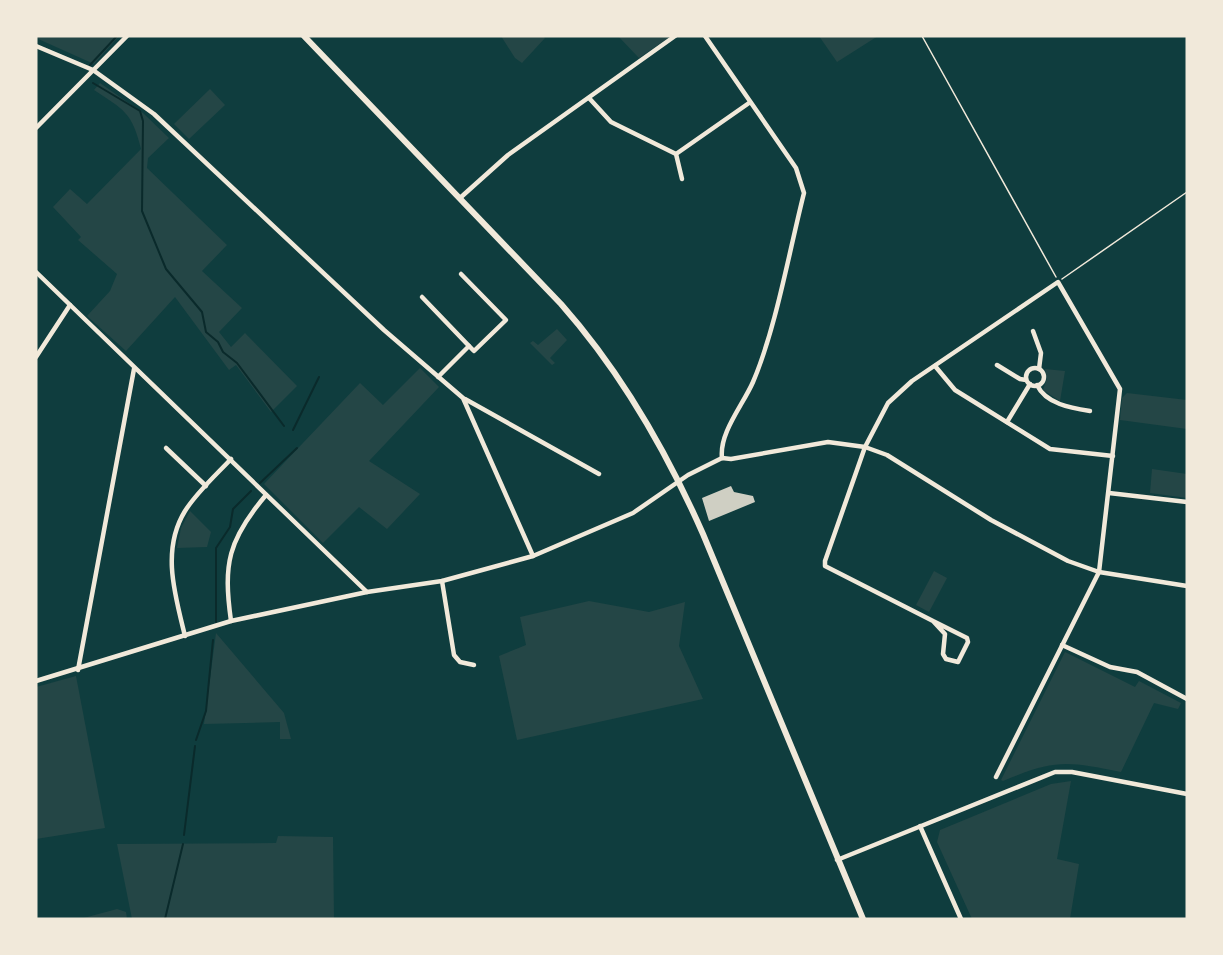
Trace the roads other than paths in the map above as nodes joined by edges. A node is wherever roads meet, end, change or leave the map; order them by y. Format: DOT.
graph roads {
  1 [pos="127,36"];
  2 [pos="304,36"];
  3 [pos="675,36"];
  4 [pos="705,36"];
  5 [pos="36,46"];
  6 [pos="93,70"];
  7 [pos="589,98"];
  8 [pos="749,103"];
  9 [pos="36,128"];
  10 [pos="676,154"];
  11 [pos="682,179"];
  12 [pos="460,198"];
  13 [pos="36,272"];
  14 [pos="461,274"];
  15 [pos="422,297"];
  16 [pos="70,305"];
  17 [pos="1033,331"];
  18 [pos="469,346"];
  19 [pos="36,357"];
  20 [pos="997,364"];
  21 [pos="935,366"];
  22 [pos="134,369"];
  23 [pos="1039,369"];
  24 [pos="438,377"];
  25 [pos="1028,382"];
  26 [pos="1036,385"];
  27 [pos="463,398"];
  28 [pos="1090,411"];
  29 [pos="1006,422"];
  30 [pos="865,447"];
  31 [pos="166,448"];
  32 [pos="1113,456"];
  33 [pos="722,458"];
  34 [pos="231,459"];
  35 [pos="599,474"];
  36 [pos="680,481"];
  37 [pos="206,486"];
  38 [pos="1109,493"];
  39 [pos="266,495"];
  40 [pos="1187,502"];
  41 [pos="533,556"];
  42 [pos="1099,572"];
  43 [pos="442,581"];
  44 [pos="1187,586"];
  45 [pos="367,592"];
  46 [pos="231,621"];
  47 [pos="933,621"];
  48 [pos="185,636"];
  49 [pos="1062,645"];
  50 [pos="474,665"];
  51 [pos="78,670"];
  52 [pos="36,681"];
  53 [pos="1187,699"];
  54 [pos="996,777"];
  55 [pos="1187,794"];
  56 [pos="920,826"];
  57 [pos="837,860"];
  58 [pos="863,919"];
  59 [pos="961,919"];
  1 -- 6 [label="street"];
  2 -- 12 [label="main road"];
  3 -- 7 [label="street"];
  4 -- 8 [label="street"];
  5 -- 6 [label="street"];
  6 -- 9 [label="street"];
  6 -- 24 [label="street"];
  7 -- 10 [label="street"];
  7 -- 12 [label="street"];
  8 -- 10 [label="street"];
  8 -- 33 [label="street"];
  10 -- 11 [label="street"];
  12 -- 36 [label="main road"];
  13 -- 16 [label="street"];
  14 -- 18 [label="street"];
  15 -- 18 [label="street"];
  16 -- 19 [label="street"];
  16 -- 22 [label="street"];
  17 -- 23 [label="street"];
  18 -- 24 [label="street"];
  20 -- 25 [label="street"];
  21 -- 29 [label="street"];
  21 -- 30 [label="street"];
  21 -- 32 [label="street"];
  22 -- 34 [label="street"];
  22 -- 51 [label="street"];
  23 -- 25 [label="street"];
  23 -- 26 [label="street"];
  24 -- 27 [label="street"];
  25 -- 26 [label="street"];
  25 -- 29 [label="street"];
  26 -- 28 [label="street"];
  27 -- 35 [label="street"];
  27 -- 41 [label="street"];
  29 -- 32 [label="street"];
  30 -- 33 [label="street"];
  30 -- 42 [label="street"];
  30 -- 47 [label="street"];
  31 -- 37 [label="street"];
  32 -- 38 [label="street"];
  33 -- 36 [label="street"];
  34 -- 37 [label="street"];
  34 -- 39 [label="street"];
  36 -- 41 [label="street"];
  36 -- 57 [label="main road"];
  37 -- 48 [label="street"];
  38 -- 40 [label="street"];
  38 -- 42 [label="street"];
  39 -- 45 [label="street"];
  39 -- 46 [label="street"];
  41 -- 43 [label="street"];
  42 -- 44 [label="street"];
  42 -- 49 [label="street"];
  43 -- 45 [label="street"];
  43 -- 50 [label="street"];
  45 -- 46 [label="street"];
  46 -- 48 [label="street"];
  47 -- 47 [label="street"];
  48 -- 51 [label="street"];
  49 -- 53 [label="street"];
  49 -- 54 [label="street"];
  51 -- 52 [label="street"];
  55 -- 56 [label="street"];
  56 -- 57 [label="street"];
  56 -- 59 [label="street"];
  57 -- 58 [label="main road"];
}
